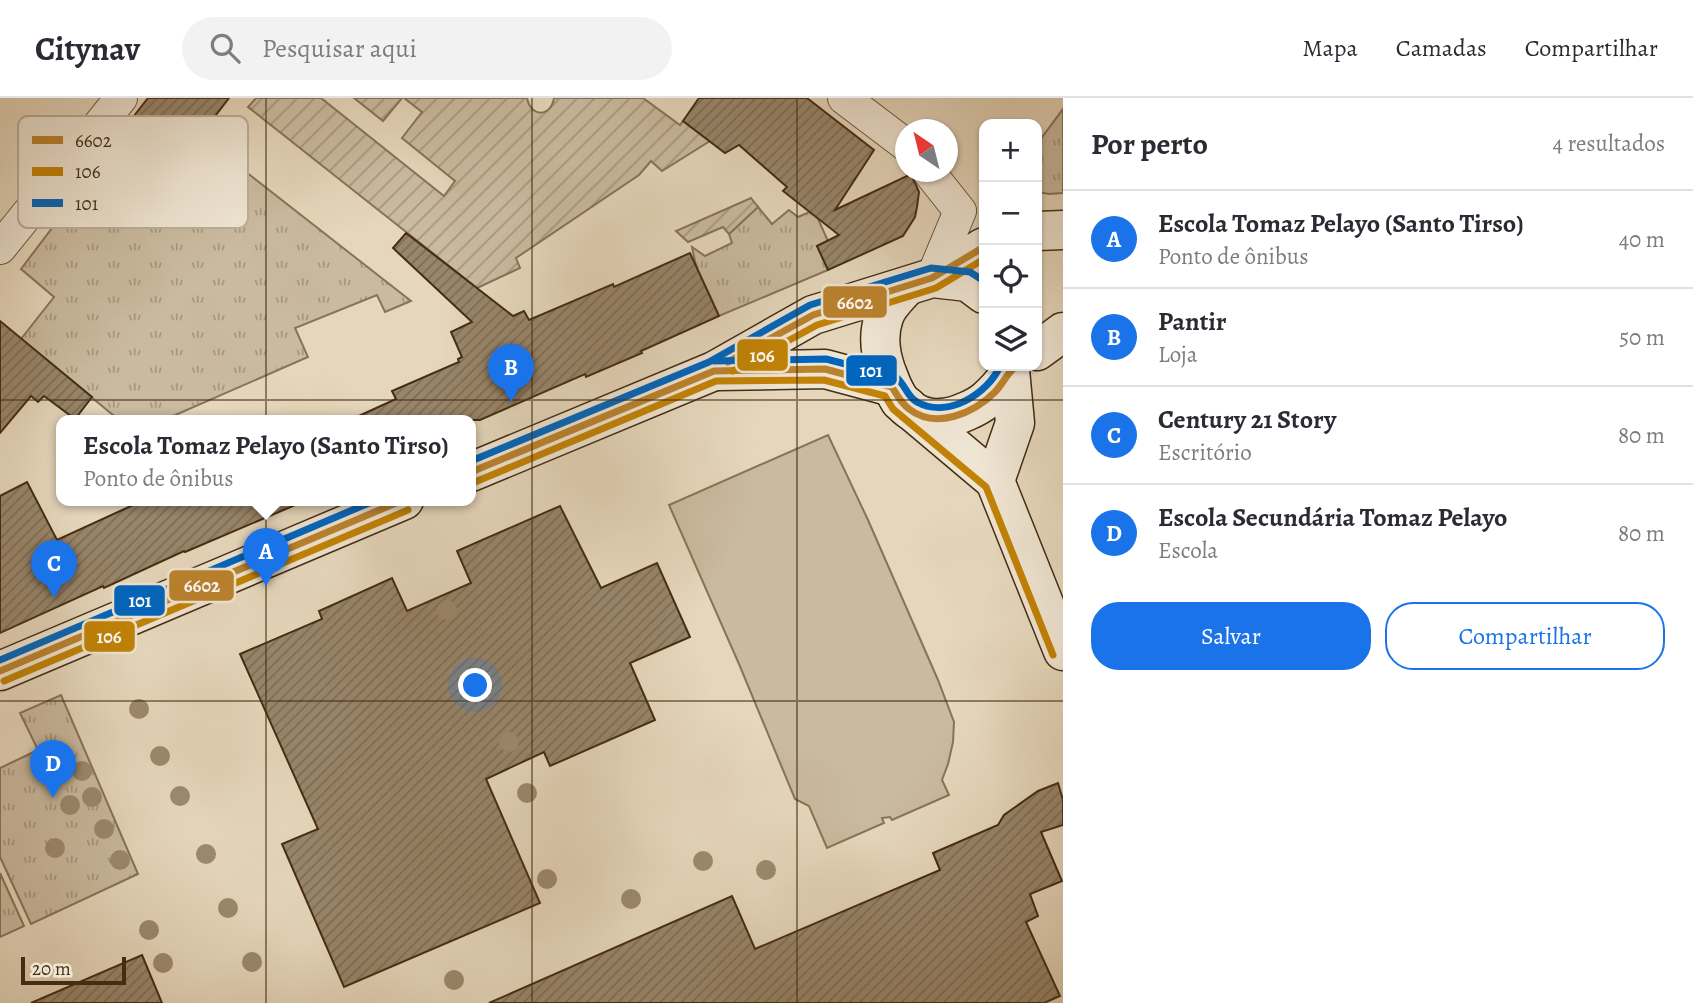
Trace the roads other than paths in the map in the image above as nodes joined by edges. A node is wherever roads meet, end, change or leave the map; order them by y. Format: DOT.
graph roads {
  1 [pos="121,98"];
  2 [pos="844,98"];
  3 [pos="106,116"];
  4 [pos="895,137"];
  5 [pos="937,182"];
  6 [pos="18,226"];
  7 [pos="1063,230"];
  8 [pos="1042,231"];
  9 [pos="0,248"];
  10 [pos="979,250"];
  11 [pos="919,282"];
  12 [pos="979,290"];
  13 [pos="1063,332"];
  14 [pos="1042,347"];
  15 [pos="713,371"];
  16 [pos="1013,371"];
  17 [pos="1018,371"];
  18 [pos="903,400"];
  19 [pos="476,470"];
  20 [pos="995,481"];
  21 [pos="390,506"];
  22 [pos="1063,651"];
  23 [pos="0,671"];
  1 -- 3 [label="street"];
  2 -- 4 [label="street"];
  5 -- 11 [label="street"];
  6 -- 9 [label="street"];
  7 -- 8 [label="street"];
  10 -- 11 [label="street"];
  11 -- 12 [label="street"];
  11 -- 15 [label="street"];
  11 -- 18 [label="street"];
  13 -- 14 [label="street"];
  15 -- 18 [label="street"];
  15 -- 19 [label="street"];
  16 -- 18 [label="street"];
  17 -- 20 [label="street"];
  18 -- 20 [label="street"];
  20 -- 22 [label="street"];
  21 -- 23 [label="street"];
}
